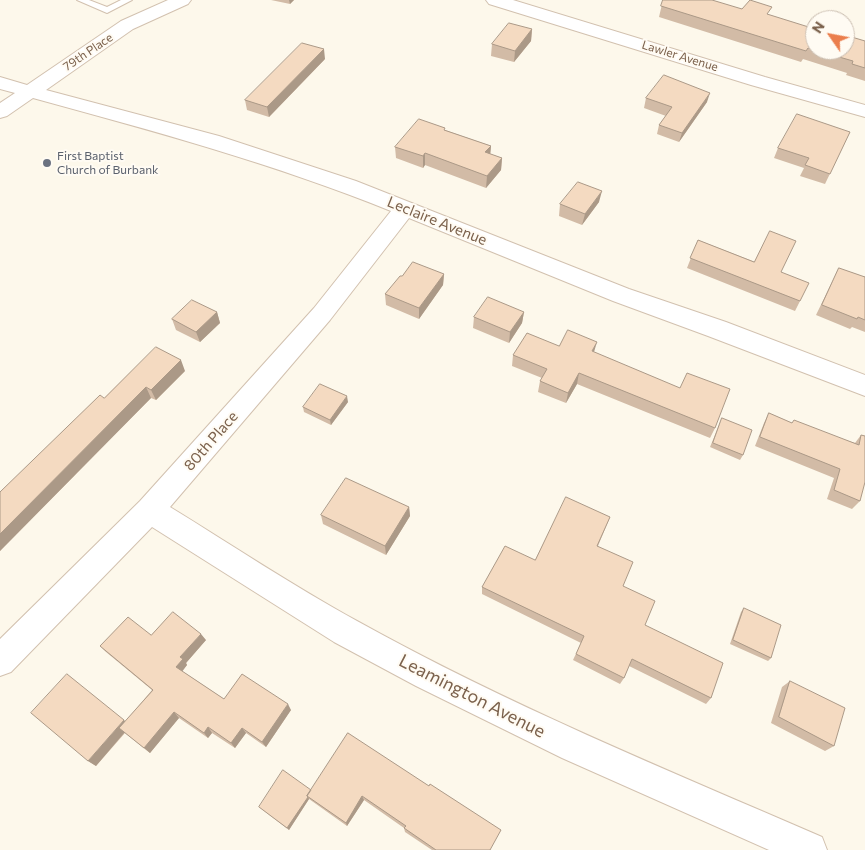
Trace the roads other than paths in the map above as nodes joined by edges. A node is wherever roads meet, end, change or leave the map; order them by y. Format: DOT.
graph roads {
  1 [pos="81,0"];
  2 [pos="128,0"];
  3 [pos="182,0"];
  4 [pos="495,0"];
  5 [pos="0,83"];
  6 [pos="31,92"];
  7 [pos="865,111"];
  8 [pos="0,112"];
  9 [pos="405,208"];
  10 [pos="865,386"];
  11 [pos="150,510"];
  12 [pos="0,661"];
  13 [pos="809,850"];
  1 -- 2 [label="lane"];
  3 -- 6 [label="street, 79th Place"];
  4 -- 7 [label="street, Lawler Avenue"];
  5 -- 6 [label="street, Leclaire Avenue"];
  6 -- 8 [label="street, 79th Place"];
  6 -- 9 [label="street, Leclaire Avenue"];
  9 -- 10 [label="street, Leclaire Avenue"];
  9 -- 11 [label="street, 80th Place"];
  11 -- 12 [label="street, 80th Place"];
  11 -- 13 [label="street, Leamington Avenue"];
}
